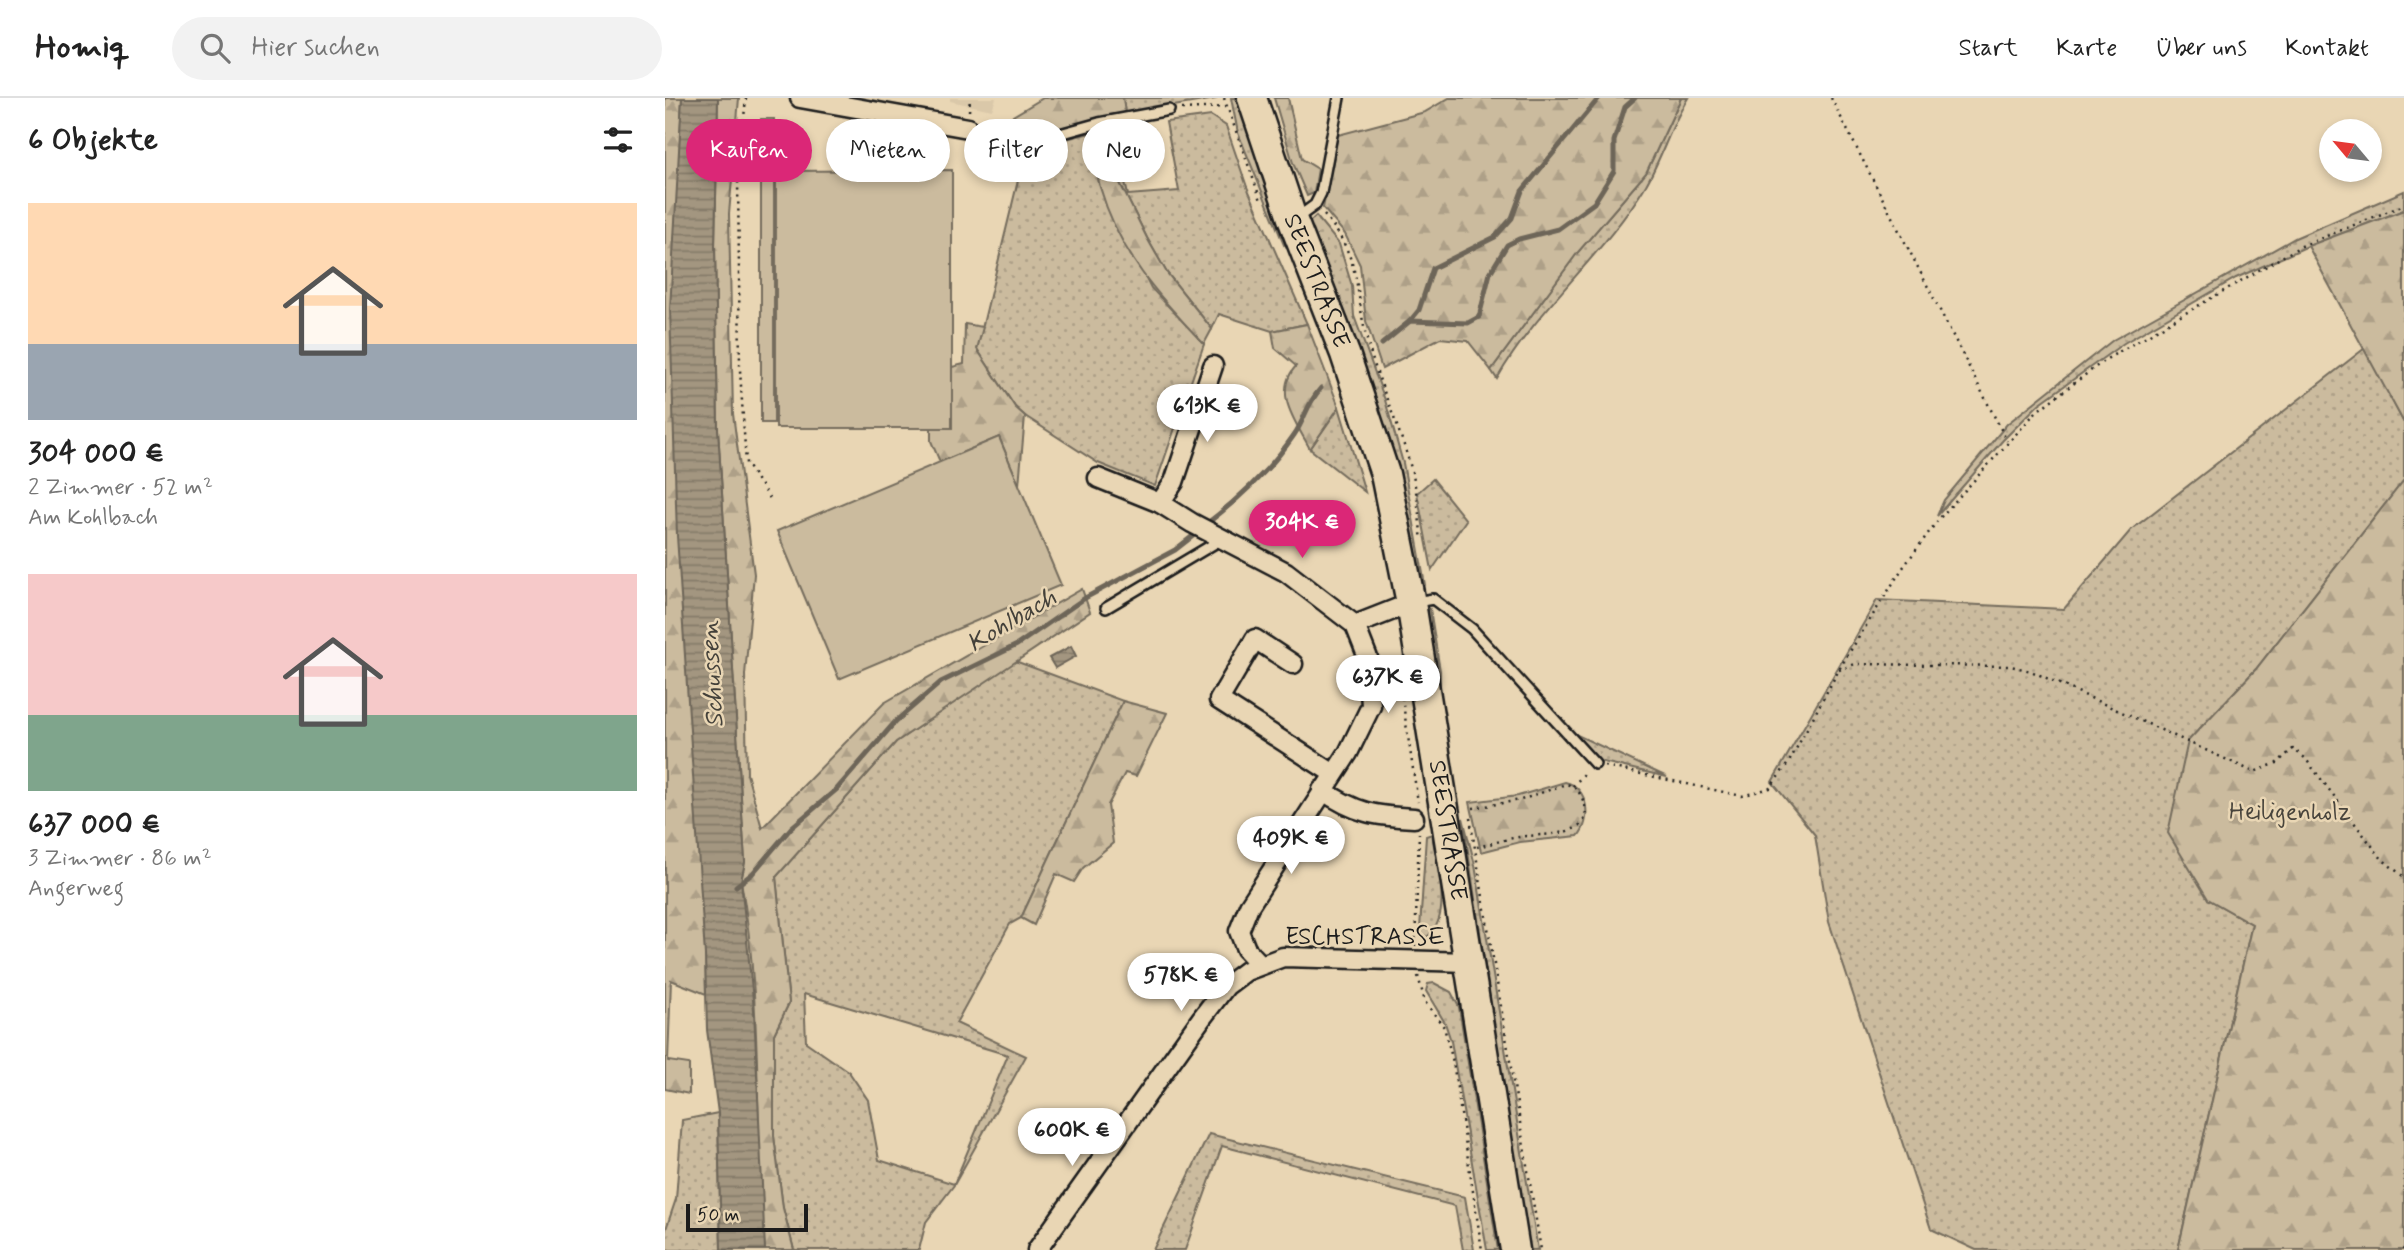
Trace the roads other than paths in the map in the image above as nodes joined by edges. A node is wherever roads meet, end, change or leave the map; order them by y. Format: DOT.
graph roads {
  1 [pos="800,98"];
  2 [pos="1252,98"];
  3 [pos="1339,98"];
  4 [pos="1169,110"];
  5 [pos="964,127"];
  6 [pos="1068,132"];
  7 [pos="1293,221"];
  8 [pos="1213,366"];
  9 [pos="1098,478"];
  10 [pos="1160,503"];
  11 [pos="1217,536"];
  12 [pos="1411,603"];
  13 [pos="1106,607"];
  14 [pos="1355,625"];
  15 [pos="1293,664"];
  16 [pos="1595,764"];
  17 [pos="1333,774"];
  18 [pos="1322,790"];
  19 [pos="1417,816"];
  20 [pos="1470,962"];
  21 [pos="1261,965"];
  22 [pos="1037,1250"];
  23 [pos="1515,1250"];
  1 -- 5 [label="street"];
  2 -- 7 [label="main road, SEESTRASSE"];
  3 -- 7 [label="lane"];
  4 -- 6 [label="lane"];
  7 -- 12 [label="main road, SEESTRASSE"];
  8 -- 10 [label="street"];
  9 -- 10 [label="street"];
  10 -- 11 [label="street"];
  11 -- 13 [label="lane"];
  11 -- 14 [label="street"];
  12 -- 14 [label="street"];
  12 -- 16 [label="lane"];
  12 -- 20 [label="main road, SEESTRASSE"];
  14 -- 17 [label="street"];
  15 -- 17 [label="street"];
  17 -- 18 [label="street"];
  18 -- 19 [label="street"];
  18 -- 21 [label="street, ESCHSTRASSE"];
  20 -- 21 [label="street, ESCHSTRASSE"];
  20 -- 23 [label="main road, SEESTRASSE"];
  21 -- 22 [label="street, ESCHSTRASSE"];
}
